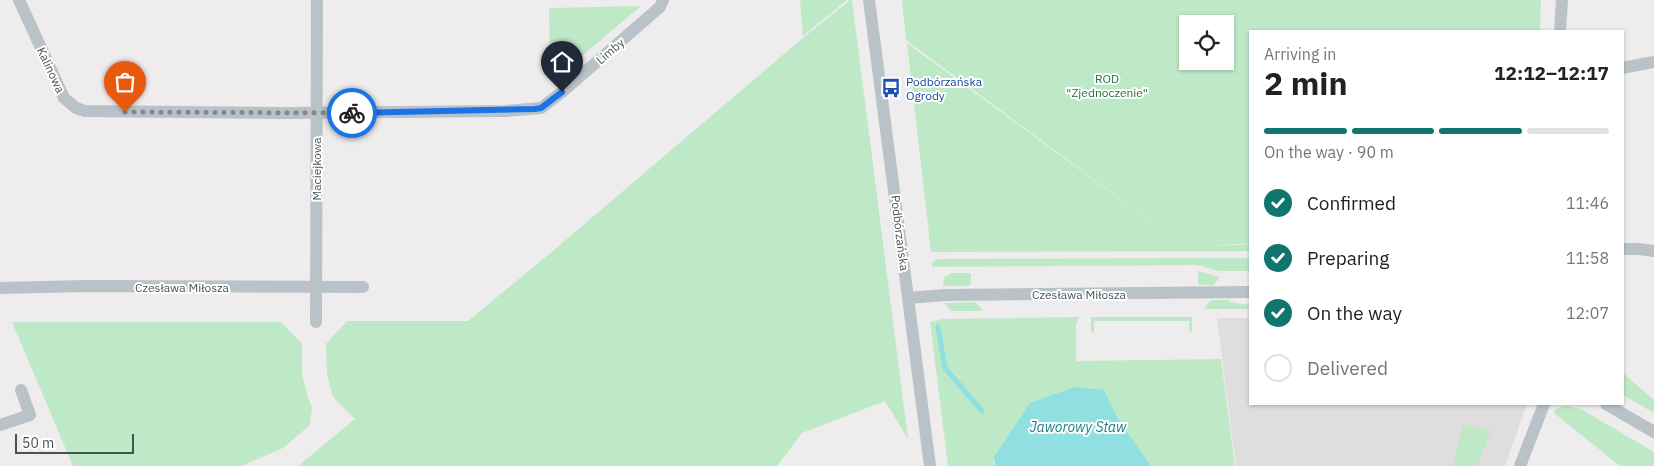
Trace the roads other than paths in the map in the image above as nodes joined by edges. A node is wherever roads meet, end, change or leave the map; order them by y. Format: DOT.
graph roads {
  1 [pos="20,0"];
  2 [pos="317,0"];
  3 [pos="663,0"];
  4 [pos="869,0"];
  5 [pos="1562,0"];
  6 [pos="1560,30"];
  7 [pos="1654,62"];
  8 [pos="1624,68"];
  9 [pos="316,113"];
  10 [pos="1624,249"];
  11 [pos="1654,251"];
  12 [pos="315,287"];
  13 [pos="363,287"];
  14 [pos="0,288"];
  15 [pos="1249,292"];
  16 [pos="908,298"];
  17 [pos="316,322"];
  18 [pos="21,390"];
  19 [pos="1544,405"];
  20 [pos="1608,405"];
  21 [pos="0,425"];
  22 [pos="1654,432"];
  23 [pos="930,466"];
  24 [pos="1520,466"];
  1 -- 9 [label="street, Kalinowa"];
  2 -- 9 [label="street, Maciejkowa"];
  3 -- 9 [label="street, Limby"];
  4 -- 16 [label="street, Podbórzańska"];
  5 -- 6 [label="street"];
  7 -- 8 [label="street"];
  9 -- 12 [label="street, Maciejkowa"];
  10 -- 11 [label="street"];
  12 -- 13 [label="street, Czesława Miłosza"];
  12 -- 14 [label="street, Czesława Miłosza"];
  12 -- 17 [label="street, Maciejkowa"];
  15 -- 16 [label="street, Czesława Miłosza"];
  16 -- 23 [label="street, Podbórzańska"];
  18 -- 21 [label="street"];
  19 -- 24 [label="street"];
  20 -- 22 [label="street"];
}
